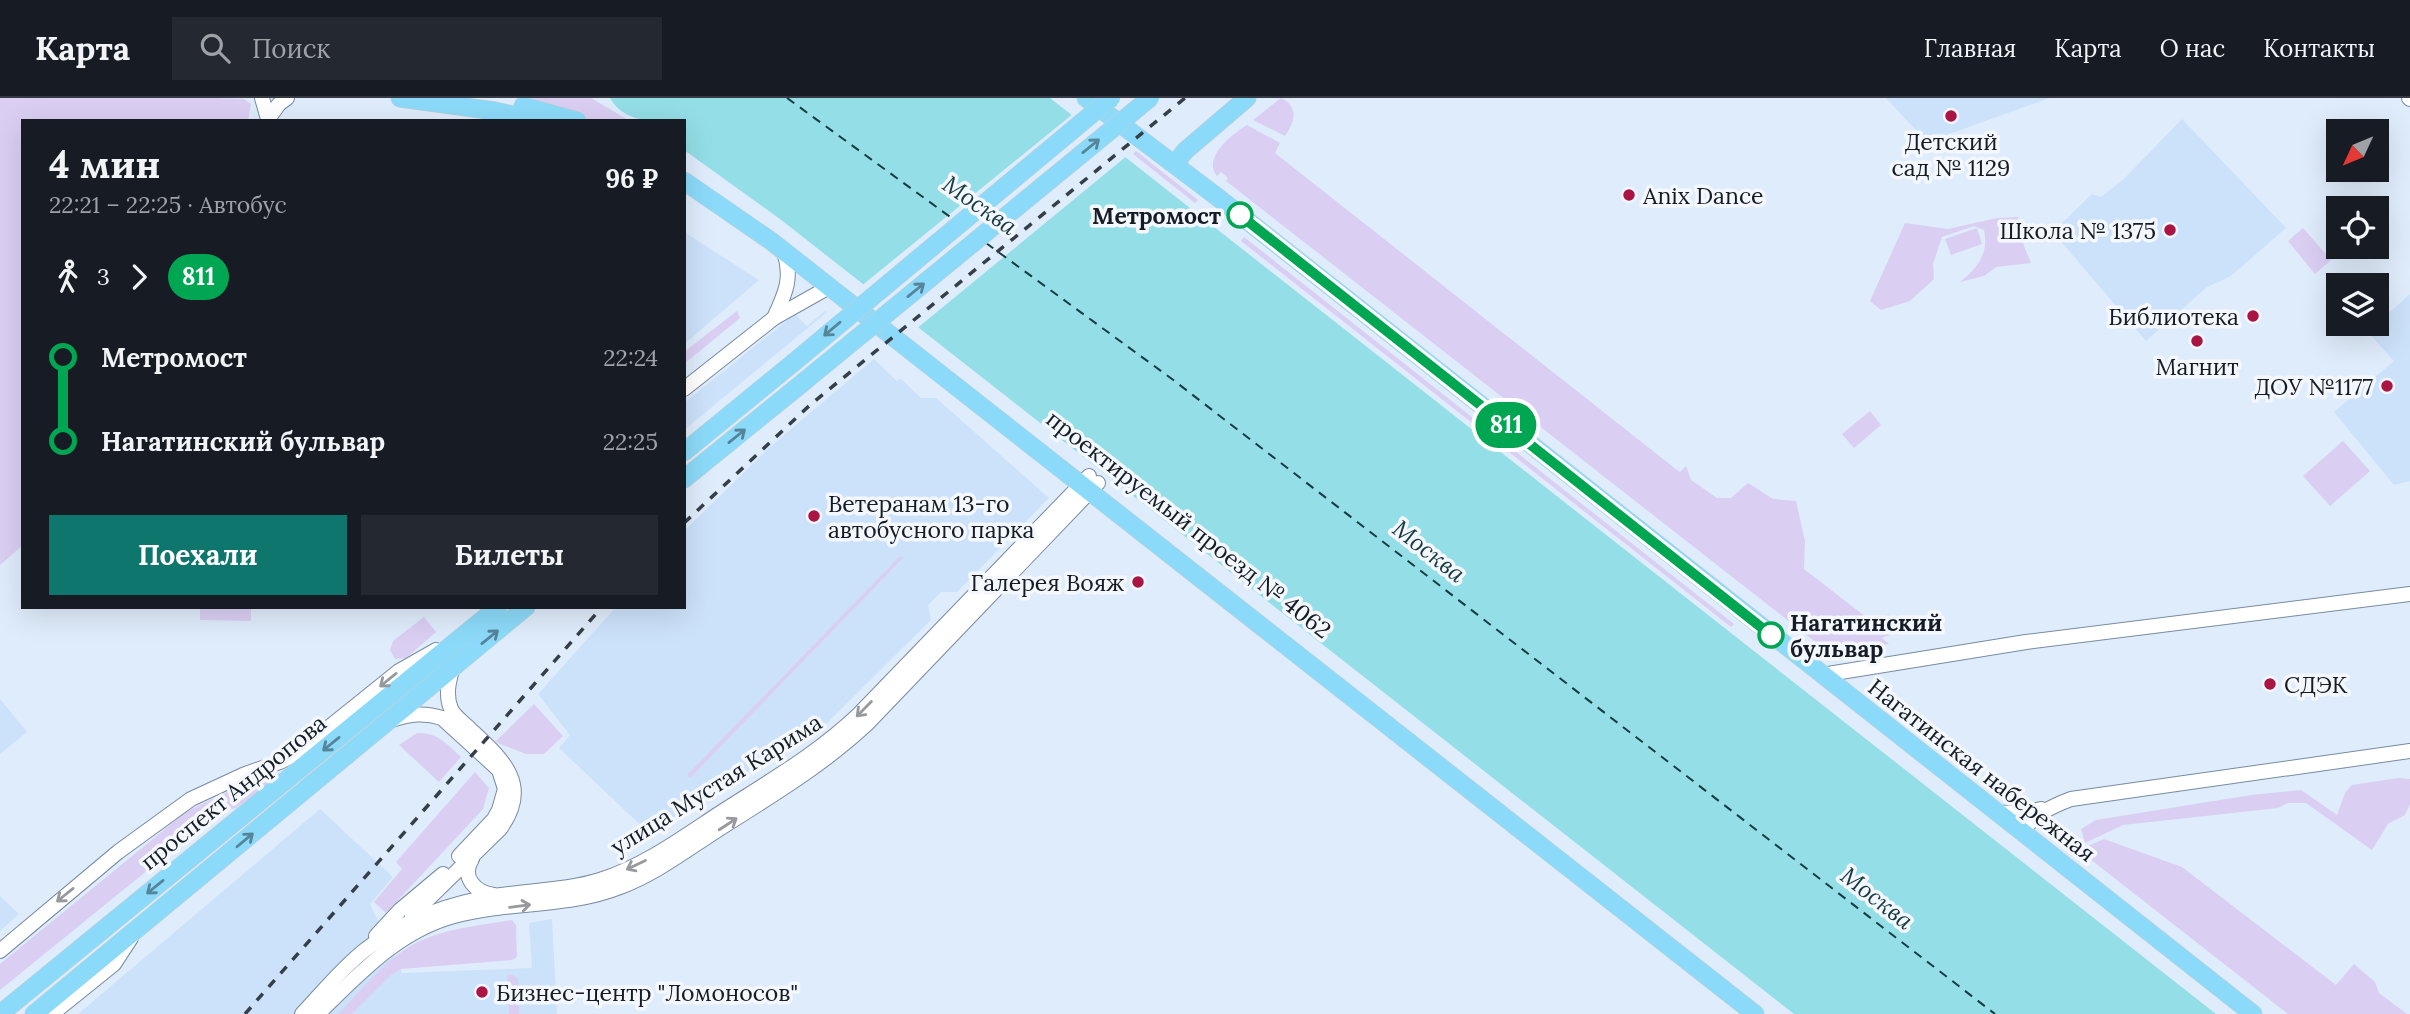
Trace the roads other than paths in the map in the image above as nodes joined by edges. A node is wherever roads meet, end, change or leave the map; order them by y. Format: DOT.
graph roads {
  1 [pos="262,98"];
  2 [pos="271,98"];
  3 [pos="287,98"];
  4 [pos="400,98"];
  5 [pos="480,98"];
  6 [pos="1150,98"];
  7 [pos="1247,98"];
  8 [pos="1096,100"];
  9 [pos="268,119"];
  10 [pos="268,119"];
  11 [pos="269,119"];
  12 [pos="529,119"];
  13 [pos="570,119"];
  14 [pos="1175,164"];
  15 [pos="686,170"];
  16 [pos="686,182"];
  17 [pos="784,252"];
  18 [pos="830,287"];
  19 [pos="774,318"];
  20 [pos="686,387"];
  21 [pos="686,451"];
  22 [pos="686,477"];
  23 [pos="1090,484"];
  24 [pos="2410,594"];
  25 [pos="496,609"];
  26 [pos="524,609"];
  27 [pos="467,632"];
  28 [pos="453,666"];
  29 [pos="1861,669"];
  30 [pos="1822,675"];
  31 [pos="1840,690"];
  32 [pos="386,722"];
  33 [pos="2410,751"];
  34 [pos="2049,807"];
  35 [pos="1997,813"];
  36 [pos="2021,832"];
  37 [pos="473,856"];
  38 [pos="433,883"];
  39 [pos="499,895"];
  40 [pos="432,905"];
  41 [pos="452,916"];
  42 [pos="398,928"];
  43 [pos="136,931"];
  44 [pos="364,950"];
  45 [pos="0,951"];
  46 [pos="365,968"];
  47 [pos="0,1014"];
  48 [pos="34,1014"];
  49 [pos="52,1014"];
  50 [pos="302,1014"];
  51 [pos="318,1014"];
  52 [pos="1755,1014"];
  53 [pos="2253,1014"];
  1 -- 9 [label="street"];
  2 -- 10 [label="street"];
  3 -- 11 [label="street"];
  4 -- 12 [label="main road"];
  5 -- 13 [label="main road"];
  22 -- 6 [label="main road, one-way, bridge"];
  7 -- 14 [label="main road"];
  8 -- 14 [label="main road, Нагатинская набережная"];
  8 -- 21 [label="main road, one-way, bridge"];
  14 -- 30 [label="main road, Нагатинская набережная"];
  15 -- 23 [label="main road, проектируемый проезд № 4062"];
  16 -- 17 [label="main road, проектируемый проезд № 4062"];
  17 -- 18 [label="main road, проектируемый проезд № 4062"];
  17 -- 19 [label="street"];
  18 -- 19 [label="street"];
  18 -- 23 [label="main road, проектируемый проезд № 4062"];
  19 -- 20 [label="street"];
  23 -- 39 [label="street, улица Мустая Карима, one-way"];
  41 -- 23 [label="street, улица Мустая Карима, one-way"];
  23 -- 52 [label="main road, проектируемый проезд № 4062"];
  24 -- 29 [label="street"];
  25 -- 27 [label="main road, проспект Андропова"];
  28 -- 26 [label="main road, проспект Андропова, one-way"];
  27 -- 45 [label="street, one-way"];
  27 -- 47 [label="main road, проспект Андропова, one-way"];
  28 -- 32 [label="main road, проспект Андропова"];
  28 -- 37 [label="street"];
  29 -- 30 [label="street"];
  29 -- 31 [label="street"];
  30 -- 31 [label="main road, Нагатинская набережная"];
  31 -- 35 [label="main road, Нагатинская набережная"];
  32 -- 38 [label="street"];
  43 -- 32 [label="main road, проспект Андропова, one-way"];
  33 -- 34 [label="street"];
  34 -- 35 [label="street"];
  34 -- 36 [label="street"];
  35 -- 36 [label="main road, Нагатинская набережная"];
  36 -- 53 [label="main road, Нагатинская набережная"];
  37 -- 39 [label="street"];
  37 -- 40 [label="street"];
  38 -- 40 [label="street"];
  38 -- 44 [label="street"];
  39 -- 40 [label="street, улица Мустая Карима"];
  40 -- 41 [label="street"];
  40 -- 42 [label="street"];
  41 -- 46 [label="street, улица Мустая Карима"];
  42 -- 44 [label="street"];
  42 -- 46 [label="street"];
  43 -- 48 [label="main road, проспект Андропова"];
  43 -- 49 [label="street"];
  44 -- 50 [label="street"];
  46 -- 51 [label="street, улица Мустая Карима"];
}
